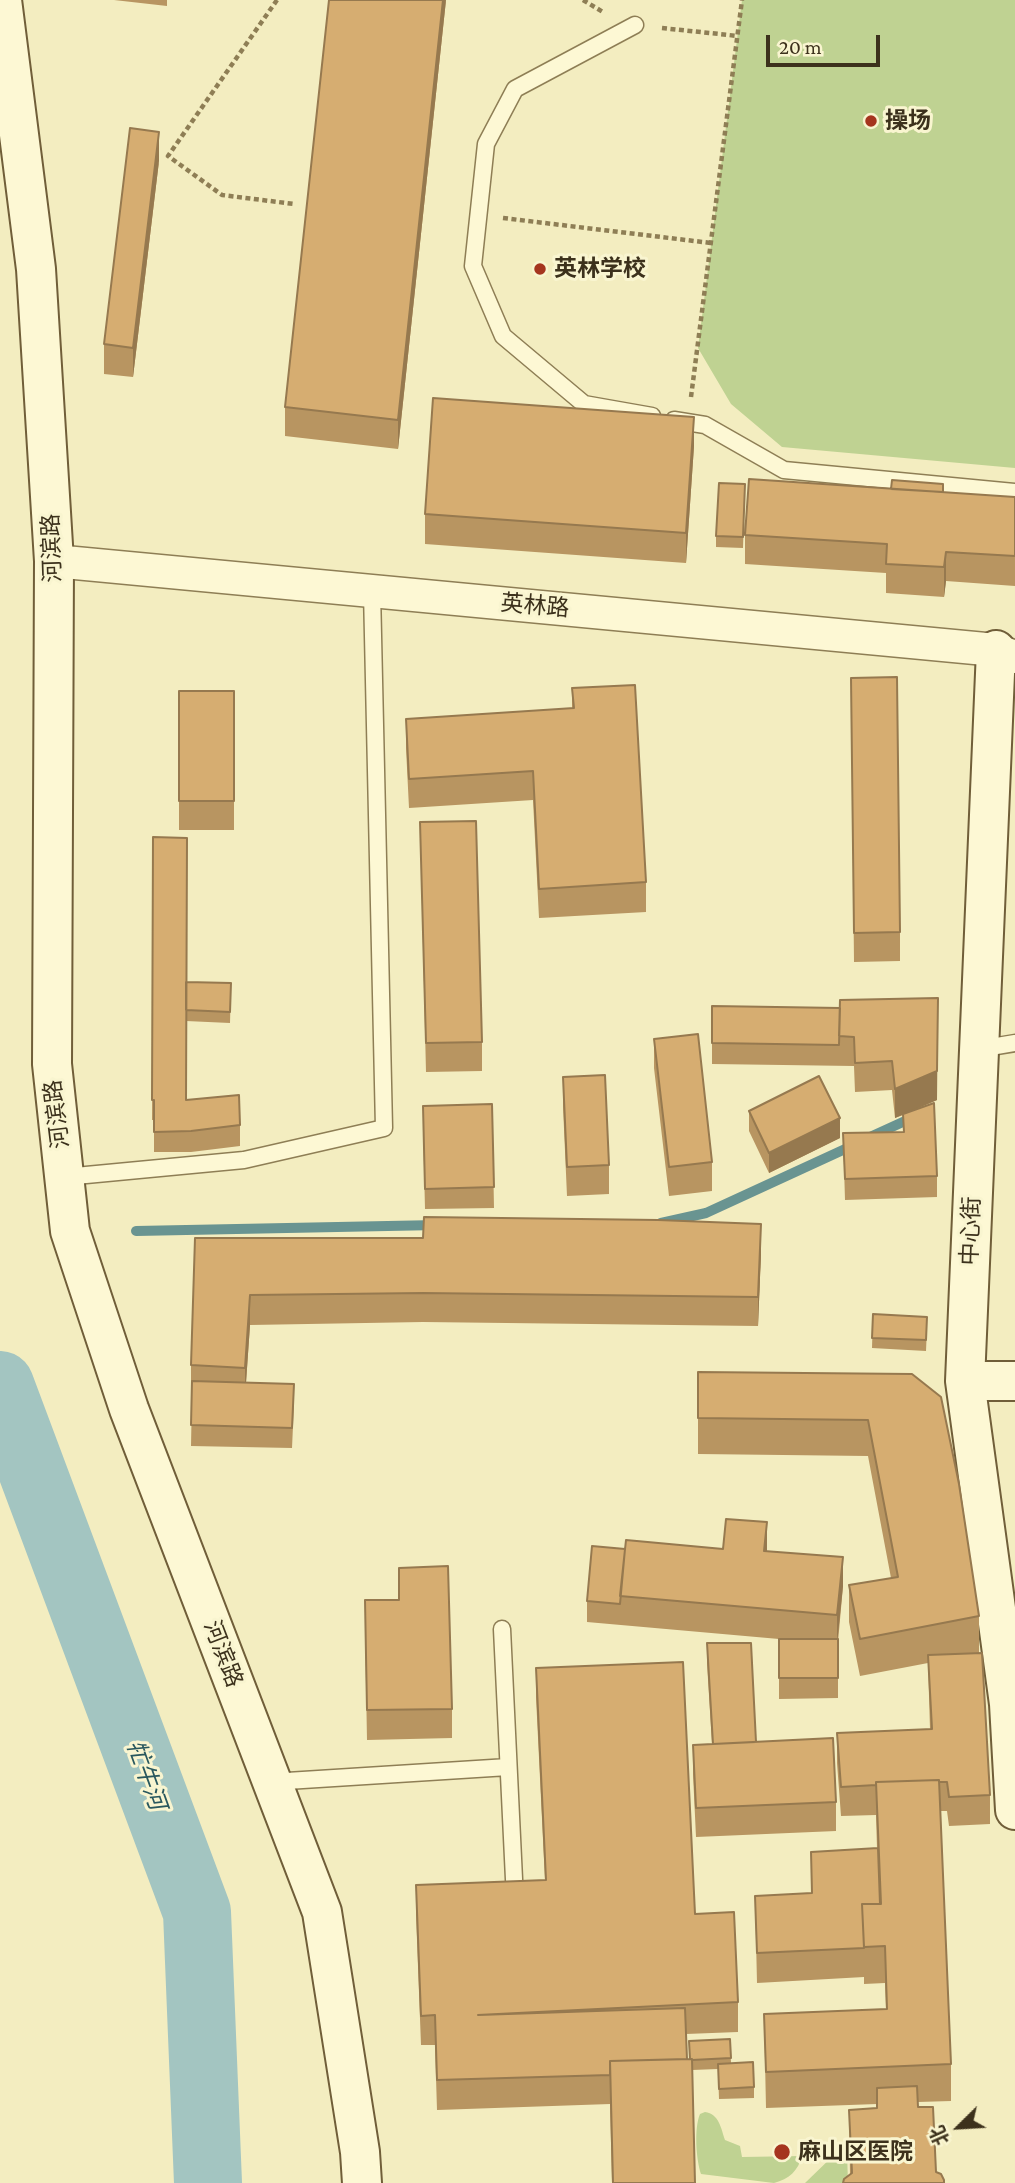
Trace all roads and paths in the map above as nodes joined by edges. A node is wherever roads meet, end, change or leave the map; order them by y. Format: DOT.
graph roads {
  1 [pos="2,0"];
  2 [pos="276,0"];
  3 [pos="742,0"];
  4 [pos="635,26"];
  5 [pos="294,204"];
  6 [pos="479,215"];
  7 [pos="711,243"];
  8 [pos="688,422"];
  9 [pos="1015,492"];
  10 [pos="54,561"];
  11 [pos="372,591"];
  12 [pos="1006,653"];
  13 [pos="997,1046"];
  14 [pos="65,1177"];
  15 [pos="965,1381"];
  16 [pos="1015,1381"];
  17 [pos="502,1629"];
  18 [pos="1012,1708"];
  19 [pos="509,1768"];
  20 [pos="271,1782"];
  21 [pos="1015,1810"];
  22 [pos="515,1903"];
  23 [pos="362,2183"];
  1 -- 10 [label="main road, 河滨路"];
  2 -- 5 [label="path"];
  3 -- 7 [label="path"];
  4 -- 6 [label="lane"];
  6 -- 7 [label="path"];
  6 -- 8 [label="lane"];
  7 -- 8 [label="path"];
  8 -- 9 [label="lane"];
  10 -- 11 [label="street, 英林路"];
  10 -- 14 [label="main road, 河滨路"];
  11 -- 12 [label="street, 英林路"];
  11 -- 14 [label="lane"];
  12 -- 13 [label="main road, 中心街"];
  13 -- 15 [label="main road, 中心街"];
  14 -- 20 [label="main road, 河滨路"];
  15 -- 16 [label="main road"];
  15 -- 18 [label="main road, 中心街"];
  17 -- 19 [label="lane"];
  18 -- 21 [label="main road, 中心街"];
  19 -- 20 [label="lane"];
  19 -- 22 [label="lane"];
  20 -- 23 [label="main road, 河滨路"];
}
